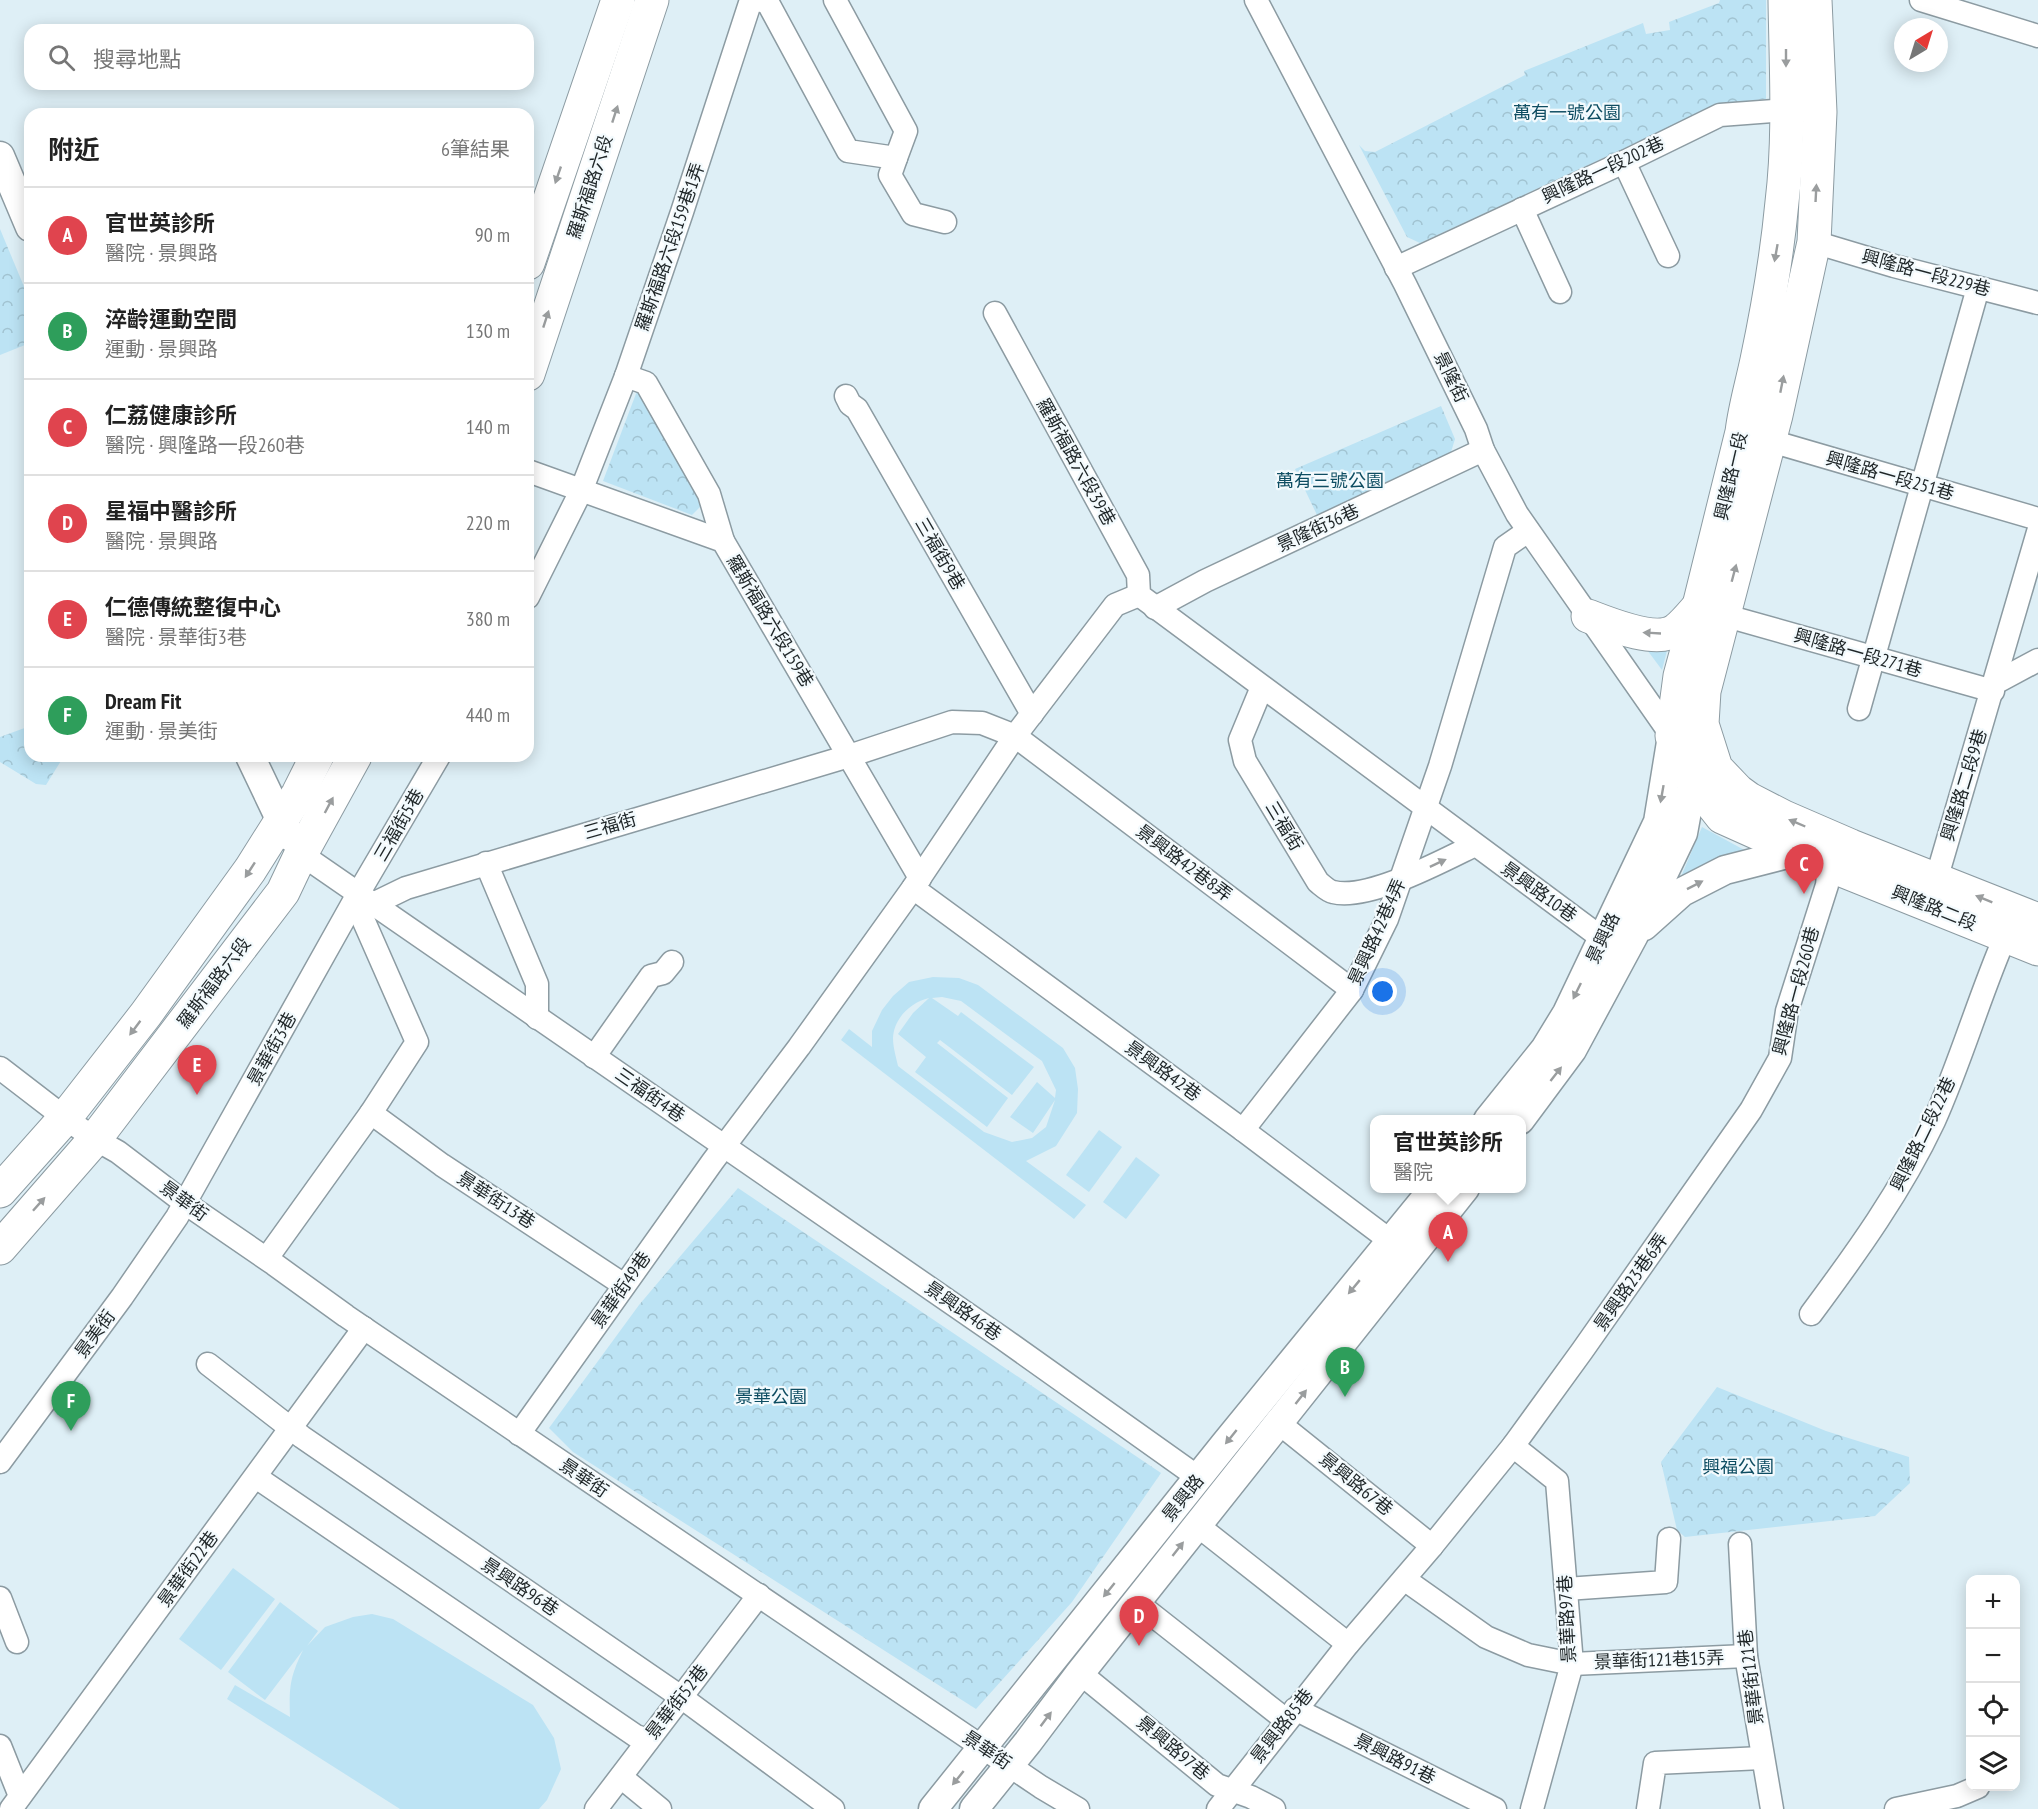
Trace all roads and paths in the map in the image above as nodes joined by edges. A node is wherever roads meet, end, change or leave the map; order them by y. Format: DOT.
graph roads {
  1 [pos="618,0"];
  2 [pos="652,0"];
  3 [pos="751,0"];
  4 [pos="759,0"];
  5 [pos="835,0"];
  6 [pos="1256,0"];
  7 [pos="1785,0"];
  8 [pos="1815,0"];
  9 [pos="1921,0"];
  10 [pos="2038,36"];
  11 [pos="1786,110"];
  12 [pos="1820,112"];
  13 [pos="0,156"];
  14 [pos="896,158"];
  15 [pos="1624,162"];
  16 [pos="1522,209"];
  17 [pos="24,213"];
  18 [pos="945,222"];
  19 [pos="1814,242"];
  20 [pos="534,245"];
  21 [pos="1668,256"];
  22 [pos="1396,268"];
  23 [pos="1978,288"];
  24 [pos="1560,292"];
  25 [pos="2038,303"];
  26 [pos="995,313"];
  27 [pos="534,356"];
  28 [pos="626,376"];
  29 [pos="846,396"];
  30 [pos="1755,436"];
  31 [pos="1483,450"];
  32 [pos="534,473"];
  33 [pos="1921,486"];
  34 [pos="581,490"];
  35 [pos="2038,519"];
  36 [pos="1528,531"];
  37 [pos="2038,532"];
  38 [pos="723,541"];
  39 [pos="534,585"];
  40 [pos="1147,602"];
  41 [pos="1711,611"];
  42 [pos="1588,616"];
  43 [pos="1874,658"];
  44 [pos="2038,660"];
  45 [pos="1262,687"];
  46 [pos="1994,687"];
  47 [pos="1858,709"];
  48 [pos="1032,714"];
  49 [pos="1015,736"];
  50 [pos="1696,753"];
  51 [pos="849,756"];
  52 [pos="253,762"];
  53 [pos="314,762"];
  54 [pos="352,762"];
  55 [pos="436,762"];
  56 [pos="1425,808"];
  57 [pos="281,821"];
  58 [pos="1475,845"];
  59 [pos="1799,851"];
  60 [pos="301,854"];
  61 [pos="1840,855"];
  62 [pos="486,863"];
  63 [pos="1401,880"];
  64 [pos="1936,880"];
  65 [pos="917,883"];
  66 [pos="362,900"];
  67 [pos="2038,920"];
  68 [pos="1634,935"];
  69 [pos="2004,937"];
  70 [pos="1603,939"];
  71 [pos="2038,949"];
  72 [pos="672,962"];
  73 [pos="1352,990"];
  74 [pos="537,1017"];
  75 [pos="594,1057"];
  76 [pos="0,1068"];
  77 [pos="370,1113"];
  78 [pos="1491,1115"];
  79 [pos="1523,1115"];
  80 [pos="65,1118"];
  81 [pos="1243,1130"];
  82 [pos="95,1139"];
  83 [pos="1729,1140"];
  84 [pos="725,1147"];
  85 [pos="0,1191"];
  86 [pos="1431,1193"];
  87 [pos="1460,1193"];
  88 [pos="185,1203"];
  89 [pos="0,1248"];
  90 [pos="1401,1249"];
  91 [pos="267,1258"];
  92 [pos="624,1285"];
  93 [pos="1811,1314"];
  94 [pos="364,1328"];
  95 [pos="208,1364"];
  96 [pos="1280,1424"];
  97 [pos="291,1428"];
  98 [pos="519,1434"];
  99 [pos="1513,1446"];
  100 [pos="0,1462"];
  101 [pos="256,1477"];
  102 [pos="1199,1478"];
  103 [pos="1197,1525"];
  104 [pos="1669,1539"];
  105 [pos="1740,1544"];
  106 [pos="1432,1546"];
  107 [pos="1404,1579"];
  108 [pos="1566,1589"];
  109 [pos="759,1595"];
  110 [pos="0,1598"];
  111 [pos="1136,1602"];
  112 [pos="17,1642"];
  113 [pos="1348,1644"];
  114 [pos="1746,1656"];
  115 [pos="1572,1664"];
  116 [pos="1080,1672"];
  117 [pos="681,1697"];
  118 [pos="1291,1714"];
  119 [pos="648,1740"];
  120 [pos="0,1746"];
  121 [pos="983,1747"];
  122 [pos="1762,1758"];
  123 [pos="1009,1764"];
  124 [pos="621,1778"];
  125 [pos="1969,1791"];
  126 [pos="1225,1800"];
  127 [pos="15,1803"];
  128 [pos="596,1809"];
  129 [pos="660,1809"];
  130 [pos="833,1809"];
  131 [pos="933,1809"];
  132 [pos="974,1809"];
  133 [pos="1078,1809"];
  134 [pos="1274,1809"];
  135 [pos="1495,1809"];
  136 [pos="1532,1809"];
  137 [pos="1648,1809"];
  138 [pos="1772,1809"];
  139 [pos="1896,1809"];
  1 -- 20 [label="main road, 羅斯福路六段, one-way"];
  27 -- 2 [label="main road, 羅斯福路六段, one-way"];
  3 -- 28 [label="street, 羅斯福路六段159巷1弄"];
  4 -- 14 [label="street"];
  5 -- 14 [label="street"];
  6 -- 22 [label="street, 景隆街"];
  7 -- 11 [label="main road, 興隆路一段, one-way"];
  8 -- 12 [label="main road, 興隆路一段"];
  9 -- 10 [label="street"];
  11 -- 12 [label="street, 興隆路一段202巷"];
  11 -- 15 [label="street, 興隆路一段202巷"];
  11 -- 30 [label="main road, 興隆路一段, one-way"];
  19 -- 12 [label="main road, 興隆路一段, one-way"];
  13 -- 17 [label="street"];
  14 -- 18 [label="street"];
  15 -- 16 [label="street, 興隆路一段202巷"];
  15 -- 21 [label="street"];
  16 -- 22 [label="street, 興隆路一段202巷"];
  16 -- 24 [label="street"];
  19 -- 23 [label="street, 興隆路一段229巷"];
  30 -- 19 [label="main road, 興隆路一段, one-way"];
  22 -- 31 [label="street, 景隆街"];
  23 -- 25 [label="street, 興隆路一段229巷"];
  23 -- 33 [label="street"];
  26 -- 40 [label="street, 羅斯福路六段39巷"];
  28 -- 34 [label="street, 羅斯福路六段159巷1弄"];
  28 -- 38 [label="street"];
  29 -- 48 [label="street, 三福街9巷"];
  30 -- 33 [label="street, 興隆路一段251巷"];
  30 -- 41 [label="main road, 興隆路一段"];
  31 -- 36 [label="street, 景隆街"];
  31 -- 40 [label="street, 景隆街36巷"];
  32 -- 34 [label="street, 羅斯福路六段159巷"];
  33 -- 35 [label="street, 興隆路一段251巷"];
  33 -- 43 [label="street"];
  34 -- 38 [label="street, 羅斯福路六段159巷"];
  34 -- 39 [label="street"];
  36 -- 42 [label="street, 景隆街"];
  36 -- 56 [label="street"];
  37 -- 46 [label="street, 興隆路二段9巷"];
  38 -- 51 [label="street, 羅斯福路六段159巷"];
  40 -- 45 [label="street"];
  40 -- 48 [label="street"];
  41 -- 42 [label="main road, one-way"];
  41 -- 43 [label="street, 興隆路一段271巷"];
  41 -- 50 [label="main road, 興隆路一段"];
  42 -- 50 [label="street, 景隆街"];
  43 -- 46 [label="street, 興隆路一段271巷"];
  43 -- 47 [label="street"];
  44 -- 46 [label="street"];
  45 -- 56 [label="street"];
  45 -- 63 [label="street, 三福街"];
  46 -- 64 [label="street, 興隆路二段9巷"];
  48 -- 49 [label="street"];
  49 -- 51 [label="street, 三福街"];
  49 -- 65 [label="street"];
  49 -- 73 [label="street, 景興路42巷8弄"];
  50 -- 59 [label="main road"];
  61 -- 50 [label="main road, one-way"];
  50 -- 68 [label="street, 景興路"];
  50 -- 70 [label="street, 景興路, one-way"];
  51 -- 62 [label="street, 三福街"];
  51 -- 65 [label="street"];
  52 -- 57 [label="street"];
  53 -- 57 [label="main road, 羅斯福路六段"];
  60 -- 54 [label="main road, 羅斯福路六段, one-way"];
  55 -- 66 [label="street, 三福街5巷"];
  56 -- 58 [label="street, 景興路10巷"];
  56 -- 63 [label="street, 景興路42巷4弄"];
  57 -- 60 [label="street"];
  57 -- 80 [label="main road, 羅斯福路六段, one-way"];
  63 -- 58 [label="street, one-way"];
  58 -- 70 [label="street, 景興路10巷"];
  59 -- 61 [label="main road"];
  68 -- 59 [label="street, one-way"];
  60 -- 66 [label="street, 三福街4巷"];
  60 -- 82 [label="main road, 羅斯福路六段"];
  61 -- 64 [label="main road, 興隆路二段"];
  61 -- 69 [label="main road, 興隆路二段"];
  61 -- 83 [label="street, 興隆路一段260巷"];
  62 -- 66 [label="street, 三福街"];
  62 -- 74 [label="street"];
  63 -- 73 [label="street, 景興路42巷4弄"];
  67 -- 64 [label="main road, 興隆路二段, one-way"];
  65 -- 81 [label="street, 景興路42巷"];
  65 -- 84 [label="street"];
  66 -- 74 [label="street, 三福街4巷"];
  66 -- 77 [label="street"];
  66 -- 88 [label="street, 景華街3巷"];
  79 -- 68 [label="street, 景興路, one-way"];
  69 -- 71 [label="main road, 興隆路二段"];
  69 -- 93 [label="street, 興隆路二段22巷"];
  70 -- 78 [label="street, 景興路, one-way"];
  72 -- 75 [label="street"];
  73 -- 81 [label="street, 景興路42巷4弄"];
  74 -- 75 [label="street, 三福街4巷"];
  75 -- 84 [label="street, 三福街4巷"];
  76 -- 80 [label="street, 景華街"];
  77 -- 91 [label="street"];
  77 -- 92 [label="street, 景華街13巷"];
  80 -- 82 [label="street, 景華街"];
  80 -- 85 [label="main road, 羅斯福路六段"];
  81 -- 90 [label="street, 景興路42巷"];
  82 -- 88 [label="street, 景華街"];
  89 -- 82 [label="main road, 羅斯福路六段, one-way"];
  83 -- 99 [label="street, 景興路23巷6弄"];
  84 -- 92 [label="street, 景華街49巷"];
  84 -- 102 [label="street, 景興路46巷"];
  86 -- 90 [label="street, 景興路"];
  87 -- 90 [label="street, 景興路"];
  88 -- 91 [label="street, 景華街"];
  88 -- 100 [label="street, 景美街"];
  96 -- 90 [label="street, 景興路, one-way"];
  90 -- 102 [label="street, 景興路, one-way"];
  91 -- 94 [label="street, 景華街"];
  92 -- 98 [label="street, 景華街49巷"];
  94 -- 97 [label="street, 景華街22巷"];
  94 -- 98 [label="street, 景華街"];
  95 -- 97 [label="street, 景興路96巷"];
  96 -- 103 [label="street, 景興路"];
  96 -- 106 [label="street, 景興路67巷"];
  97 -- 101 [label="street, 景華街22巷"];
  97 -- 117 [label="street, 景興路96巷"];
  98 -- 109 [label="street, 景華街"];
  99 -- 106 [label="street, 景興路85巷"];
  99 -- 108 [label="street, 景華路97巷"];
  101 -- 119 [label="street"];
  101 -- 127 [label="street, 景華街22巷"];
  102 -- 121 [label="street, 景興路, one-way"];
  111 -- 103 [label="street, 景興路, one-way"];
  103 -- 113 [label="street"];
  104 -- 108 [label="street"];
  105 -- 114 [label="street, 景華街121巷"];
  106 -- 107 [label="street, 景興路85巷"];
  107 -- 113 [label="street, 景興路85巷"];
  107 -- 115 [label="street"];
  108 -- 115 [label="street, 景華路97巷"];
  109 -- 117 [label="street, 景華街52巷"];
  109 -- 121 [label="street, 景華街"];
  110 -- 112 [label="street"];
  111 -- 116 [label="street, 景興路"];
  111 -- 118 [label="street, 景興路91巷"];
  113 -- 118 [label="street, 景興路85巷"];
  114 -- 115 [label="street, 景華街121巷15弄"];
  114 -- 122 [label="street, 景華街121巷"];
  115 -- 136 [label="street, 景華路97巷"];
  123 -- 116 [label="street, 景興路, one-way"];
  116 -- 126 [label="street, 景興路97巷"];
  117 -- 119 [label="street, 景華街52巷"];
  117 -- 130 [label="street, 景興路96巷"];
  118 -- 126 [label="street, 景興路85巷"];
  118 -- 135 [label="street, 景興路91巷"];
  119 -- 124 [label="street, 景華街52巷"];
  120 -- 127 [label="street"];
  121 -- 123 [label="street, 景華街"];
  121 -- 131 [label="street, 景興路, one-way"];
  122 -- 137 [label="street"];
  122 -- 138 [label="street, 景華街121巷"];
  123 -- 132 [label="street, 景興路"];
  123 -- 133 [label="street, 景華街"];
  124 -- 128 [label="street, 景華街52巷"];
  124 -- 129 [label="street"];
  125 -- 139 [label="street"];
  126 -- 134 [label="street, 景興路97巷"];
}
